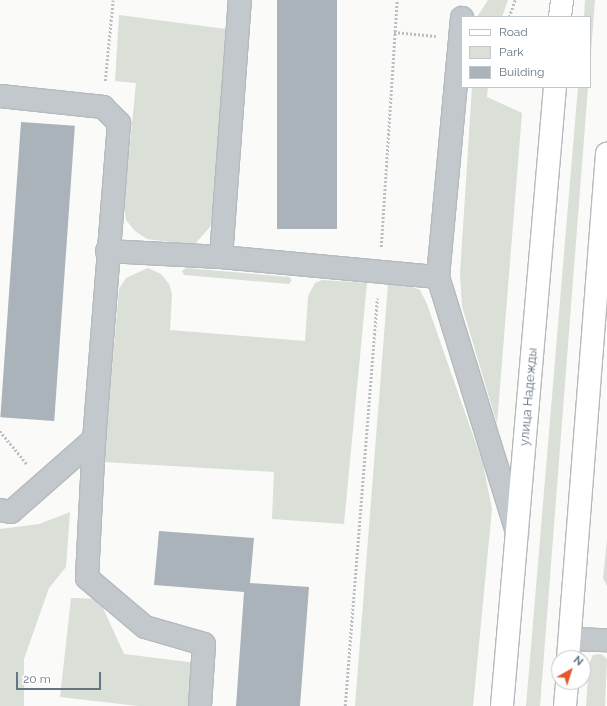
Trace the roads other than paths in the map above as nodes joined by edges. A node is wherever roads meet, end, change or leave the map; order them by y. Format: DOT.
graph roads {
  1 [pos="240,0"];
  2 [pos="464,0"];
  3 [pos="562,0"];
  4 [pos="463,16"];
  5 [pos="560,16"];
  6 [pos="461,36"];
  7 [pos="554,88"];
  8 [pos="0,96"];
  9 [pos="607,154"];
  10 [pos="604,242"];
  11 [pos="107,250"];
  12 [pos="221,256"];
  13 [pos="438,277"];
  14 [pos="94,439"];
  15 [pos="0,510"];
  16 [pos="518,534"];
  17 [pos="607,640"];
  18 [pos="569,648"];
  19 [pos="566,690"];
  20 [pos="200,706"];
  21 [pos="502,706"];
  22 [pos="565,706"];
  1 -- 12 [label="street"];
  2 -- 4 [label="street"];
  3 -- 5 [label="main road"];
  6 -- 13 [label="street"];
  7 -- 16 [label="main road, улица Надежды"];
  8 -- 11 [label="street"];
  9 -- 10 [label="main road"];
  10 -- 18 [label="main road"];
  11 -- 12 [label="street"];
  11 -- 14 [label="street"];
  12 -- 13 [label="street"];
  13 -- 16 [label="street"];
  14 -- 15 [label="street"];
  14 -- 20 [label="street"];
  16 -- 21 [label="main road, улица Надежды"];
  17 -- 18 [label="street"];
  19 -- 22 [label="main road"];
}
